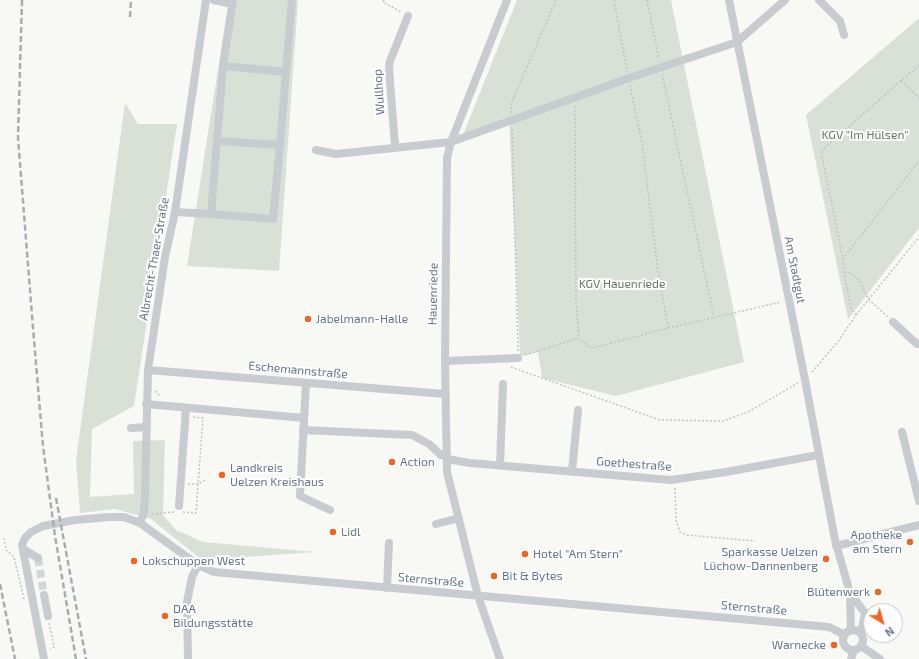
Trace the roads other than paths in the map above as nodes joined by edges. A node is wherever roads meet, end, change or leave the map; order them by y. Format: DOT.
graph roads {
  1 [pos="206,0"];
  2 [pos="214,0"];
  3 [pos="292,0"];
  4 [pos="507,0"];
  5 [pos="728,0"];
  6 [pos="785,0"];
  7 [pos="819,0"];
  8 [pos="233,2"];
  9 [pos="408,16"];
  10 [pos="844,35"];
  11 [pos="737,42"];
  12 [pos="223,66"];
  13 [pos="286,72"];
  14 [pos="217,141"];
  15 [pos="451,142"];
  16 [pos="280,145"];
  17 [pos="395,146"];
  18 [pos="316,150"];
  19 [pos="175,212"];
  20 [pos="211,214"];
  21 [pos="892,322"];
  22 [pos="919,344"];
  23 [pos="518,358"];
  24 [pos="445,361"];
  25 [pos="148,370"];
  26 [pos="306,383"];
  27 [pos="503,384"];
  28 [pos="445,394"];
  29 [pos="146,404"];
  30 [pos="186,408"];
  31 [pos="578,410"];
  32 [pos="304,418"];
  33 [pos="147,427"];
  34 [pos="131,428"];
  35 [pos="303,430"];
  36 [pos="902,432"];
  37 [pos="818,455"];
  38 [pos="447,457"];
  39 [pos="500,464"];
  40 [pos="572,471"];
  41 [pos="919,501"];
  42 [pos="179,506"];
  43 [pos="330,510"];
  44 [pos="459,518"];
  45 [pos="140,523"];
  46 [pos="436,524"];
  47 [pos="919,525"];
  48 [pos="389,543"];
  49 [pos="836,546"];
  50 [pos="23,549"];
  51 [pos="38,558"];
  52 [pos="198,565"];
  53 [pos="387,588"];
  54 [pos="850,593"];
  55 [pos="44,595"];
  56 [pos="478,596"];
  57 [pos="42,617"];
  58 [pos="848,633"];
  59 [pos="861,633"];
  60 [pos="857,648"];
  61 [pos="44,659"];
  62 [pos="188,659"];
  63 [pos="500,659"];
  64 [pos="851,659"];
  65 [pos="880,659"];
  1 -- 19 [label="street, Albrecht-Thaer-Straße"];
  2 -- 8 [label="street"];
  3 -- 13 [label="street"];
  4 -- 15 [label="street, Hauenriede"];
  5 -- 11 [label="street, Am Stadtgut"];
  6 -- 11 [label="street"];
  7 -- 10 [label="street"];
  8 -- 12 [label="street"];
  9 -- 17 [label="street, Wullhop"];
  11 -- 15 [label="street"];
  11 -- 37 [label="street, Am Stadtgut"];
  12 -- 13 [label="street"];
  12 -- 14 [label="street"];
  13 -- 16 [label="street"];
  14 -- 16 [label="street"];
  14 -- 20 [label="street"];
  15 -- 17 [label="street"];
  15 -- 24 [label="street, Hauenriede"];
  16 -- 20 [label="street"];
  17 -- 18 [label="street"];
  19 -- 20 [label="street"];
  19 -- 25 [label="street, Albrecht-Thaer-Straße"];
  21 -- 22 [label="street"];
  23 -- 24 [label="street"];
  24 -- 28 [label="street, Hauenriede"];
  25 -- 26 [label="street, Eschemannstraße"];
  25 -- 29 [label="street, Albrecht-Thaer-Straße"];
  26 -- 28 [label="street, Eschemannstraße"];
  26 -- 32 [label="street"];
  27 -- 39 [label="street"];
  28 -- 38 [label="street, Hauenriede"];
  29 -- 30 [label="street"];
  29 -- 33 [label="street, Albrecht-Thaer-Straße"];
  30 -- 32 [label="street"];
  30 -- 42 [label="street"];
  31 -- 40 [label="street"];
  32 -- 35 [label="street"];
  33 -- 34 [label="street"];
  33 -- 45 [label="street, Albrecht-Thaer-Straße"];
  35 -- 38 [label="street"];
  35 -- 43 [label="street"];
  36 -- 41 [label="street"];
  37 -- 40 [label="street, Goethestraße"];
  37 -- 49 [label="street, Am Stadtgut"];
  38 -- 39 [label="street, Goethestraße"];
  38 -- 44 [label="street, Hauenriede"];
  39 -- 40 [label="street, Goethestraße"];
  44 -- 46 [label="street"];
  44 -- 56 [label="street, Hauenriede"];
  45 -- 50 [label="street, Sternstraße"];
  45 -- 52 [label="street, Sternstraße"];
  47 -- 49 [label="street"];
  48 -- 53 [label="street"];
  49 -- 54 [label="street, Am Stadtgut"];
  50 -- 51 [label="street"];
  50 -- 57 [label="street"];
  52 -- 53 [label="street, Sternstraße"];
  52 -- 62 [label="street"];
  53 -- 56 [label="street, Sternstraße"];
  54 -- 58 [label="street"];
  54 -- 59 [label="street"];
  55 -- 57 [label="street"];
  56 -- 58 [label="street, Sternstraße"];
  56 -- 63 [label="street, Hauenriede"];
  57 -- 61 [label="street"];
  58 -- 59 [label="street"];
  58 -- 60 [label="street"];
  59 -- 60 [label="street"];
  60 -- 64 [label="street"];
  60 -- 65 [label="street"];
}
